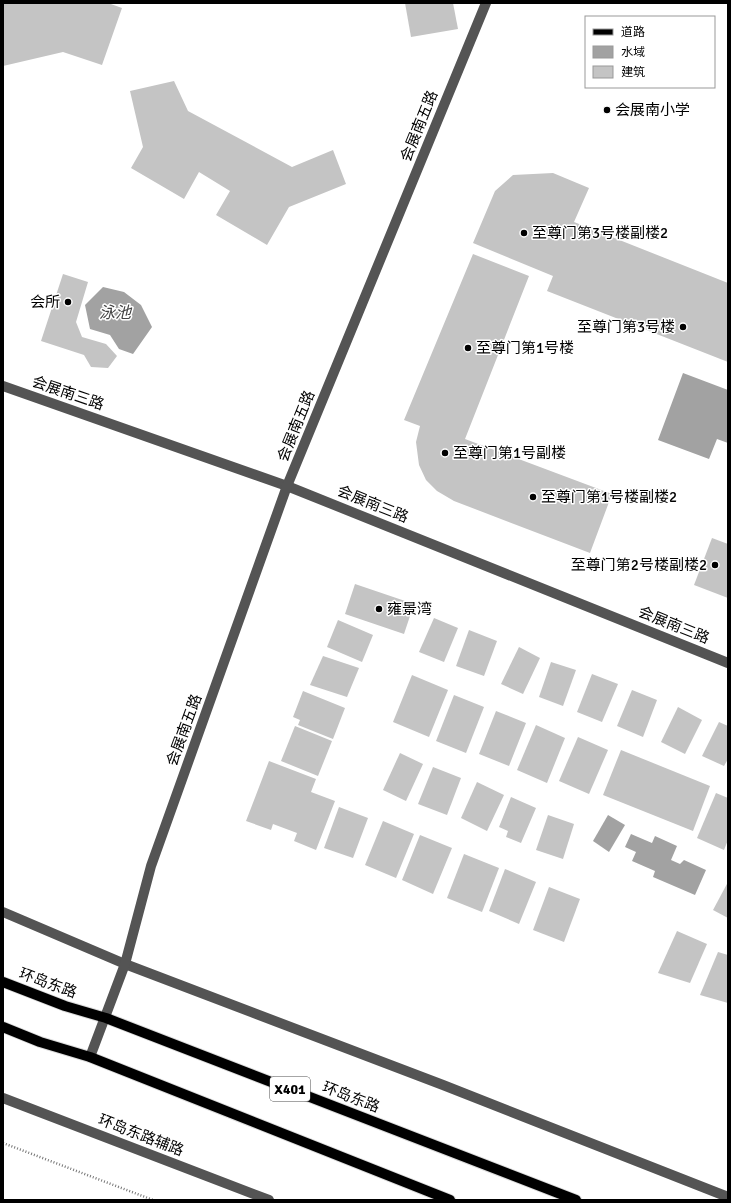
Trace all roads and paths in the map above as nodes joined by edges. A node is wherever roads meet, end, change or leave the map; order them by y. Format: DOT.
graph roads {
  1 [pos="486,3"];
  2 [pos="3,386"];
  3 [pos="287,486"];
  4 [pos="728,663"];
  5 [pos="3,912"];
  6 [pos="126,964"];
  7 [pos="3,982"];
  8 [pos="106,1018"];
  9 [pos="3,1027"];
  10 [pos="90,1057"];
  11 [pos="3,1098"];
  12 [pos="3,1143"];
  13 [pos="728,1196"];
  14 [pos="153,1200"];
  15 [pos="268,1200"];
  16 [pos="450,1200"];
  17 [pos="576,1200"];
  1 -- 3 [label="street, 会展南五路"];
  2 -- 3 [label="street, 会展南三路"];
  3 -- 4 [label="street, 会展南三路"];
  3 -- 6 [label="street, 会展南五路"];
  5 -- 6 [label="street"];
  6 -- 8 [label="street, 会展南五路"];
  6 -- 13 [label="street"];
  7 -- 8 [label="main road, 环岛东路 / X401"];
  8 -- 10 [label="street, 会展南五路"];
  8 -- 17 [label="main road, 环岛东路 / X401"];
  9 -- 10 [label="main road"];
  10 -- 16 [label="main road"];
  11 -- 15 [label="street, 环岛东路辅路"];
  12 -- 14 [label="path"];
}
